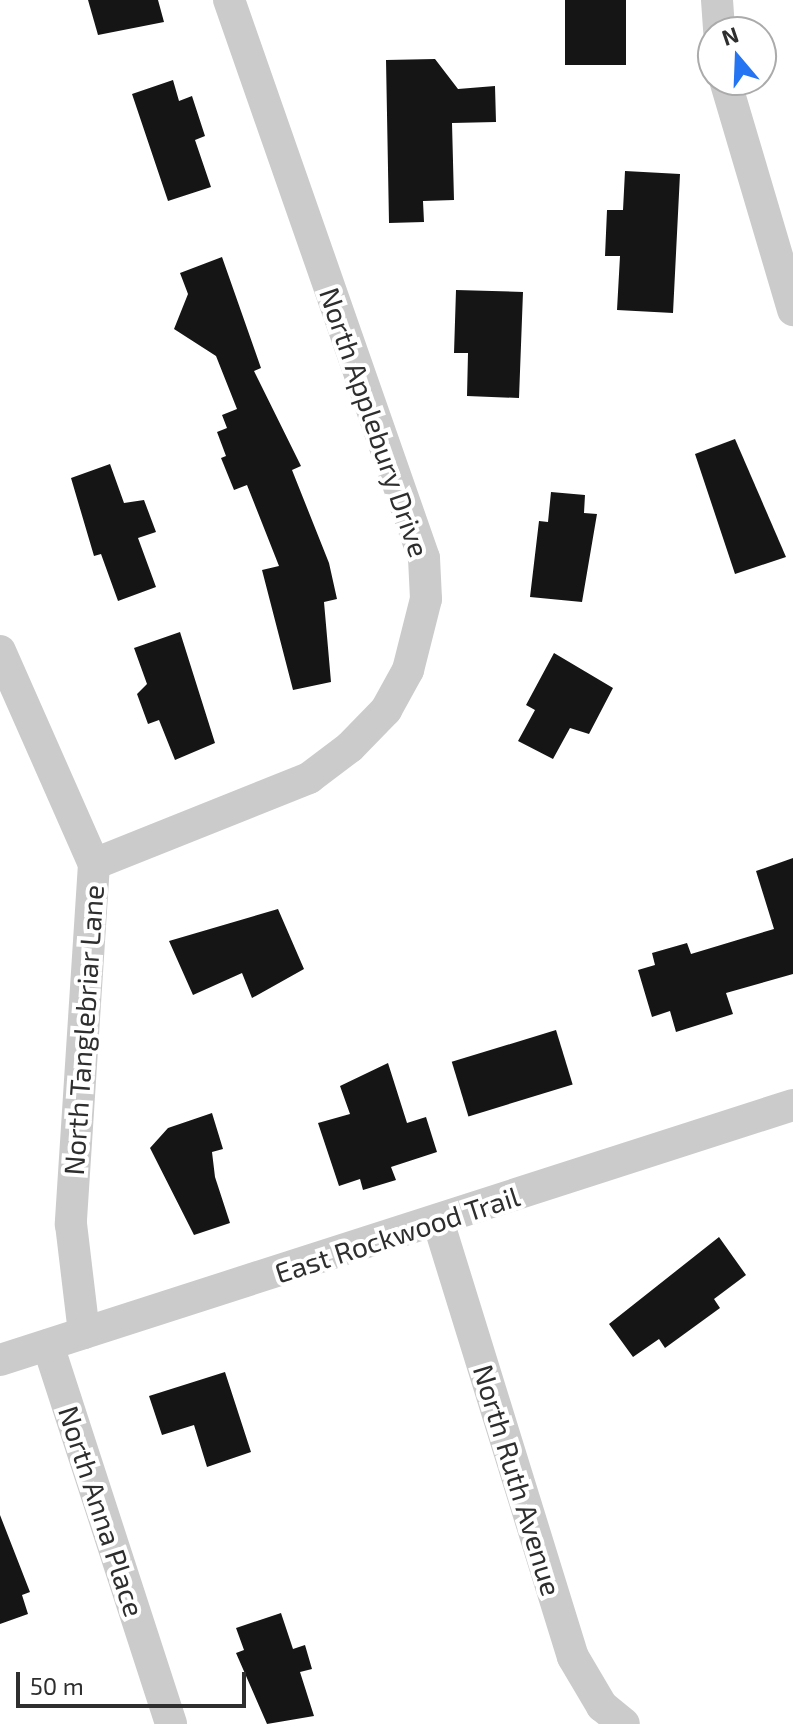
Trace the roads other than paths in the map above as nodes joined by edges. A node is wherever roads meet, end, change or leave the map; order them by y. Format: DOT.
graph roads {
  1 [pos="229,0"];
  2 [pos="730,96"];
  3 [pos="793,310"];
  4 [pos="0,651"];
  5 [pos="94,864"];
  6 [pos="793,1105"];
  7 [pos="438,1221"];
  8 [pos="84,1333"];
  9 [pos="48,1345"];
  10 [pos="0,1360"];
  11 [pos="171,1724"];
  12 [pos="624,1724"];
  1 -- 5 [label="street, North Applebury Drive"];
  2 -- 3 [label="street"];
  4 -- 5 [label="street, North Tanglebriar Lane"];
  5 -- 8 [label="street, North Tanglebriar Lane"];
  6 -- 7 [label="street, East Rockwood Trail"];
  7 -- 8 [label="street, East Rockwood Trail"];
  7 -- 12 [label="street, North Ruth Avenue"];
  8 -- 9 [label="street, East Rockwood Trail"];
  9 -- 10 [label="street, East Rockwood Trail"];
  9 -- 11 [label="street, North Anna Place"];
}
